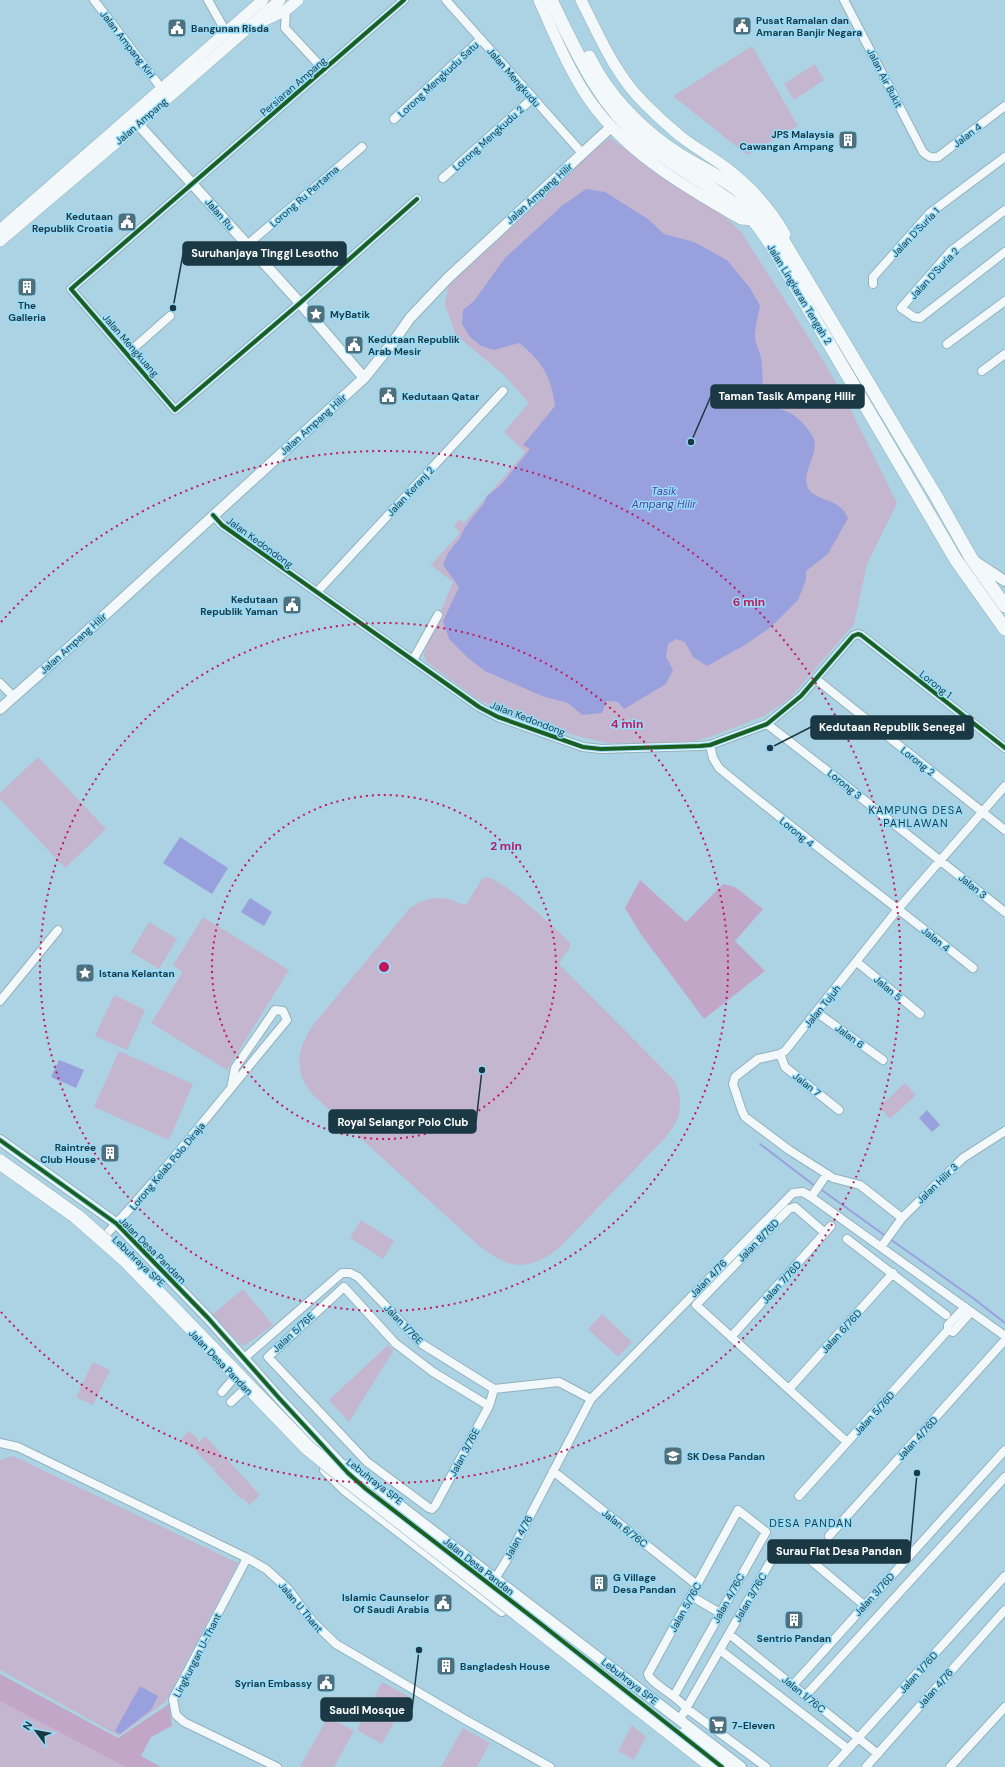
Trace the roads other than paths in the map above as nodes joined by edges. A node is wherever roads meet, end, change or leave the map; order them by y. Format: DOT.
graph roads {
  1 [pos="94,0"];
  2 [pos="208,0"];
  3 [pos="256,0"];
  4 [pos="263,0"];
  5 [pos="280,0"];
  6 [pos="298,0"];
  7 [pos="404,0"];
  8 [pos="446,0"];
  9 [pos="539,0"];
  10 [pos="551,0"];
  11 [pos="561,0"];
  12 [pos="582,0"];
  13 [pos="844,0"];
  14 [pos="286,10"];
  15 [pos="242,25"];
  16 [pos="226,32"];
  17 [pos="482,39"];
  18 [pos="324,70"];
  19 [pos="162,89"];
  20 [pos="533,98"];
  21 [pos="1005,106"];
  22 [pos="394,119"];
  23 [pos="138,124"];
  24 [pos="611,127"];
  25 [pos="362,147"];
  26 [pos="582,154"];
  27 [pos="927,156"];
  28 [pos="1005,157"];
  29 [pos="699,173"];
  30 [pos="443,178"];
  31 [pos="193,184"];
  32 [pos="417,199"];
  33 [pos="1005,210"];
  34 [pos="754,220"];
  35 [pos="0,230"];
  36 [pos="0,241"];
  37 [pos="247,245"];
  38 [pos="1005,252"];
  39 [pos="796,262"];
  40 [pos="873,284"];
  41 [pos="1005,301"];
  42 [pos="300,303"];
  43 [pos="170,316"];
  44 [pos="947,344"];
  45 [pos="127,354"];
  46 [pos="1005,354"];
  47 [pos="982,371"];
  48 [pos="364,378"];
  49 [pos="503,391"];
  50 [pos="213,515"];
  51 [pos="971,558"];
  52 [pos="1005,580"];
  53 [pos="317,592"];
  54 [pos="1005,606"];
  55 [pos="438,615"];
  56 [pos="1005,629"];
  57 [pos="858,634"];
  58 [pos="413,660"];
  59 [pos="816,679"];
  60 [pos="0,683"];
  61 [pos="13,696"];
  62 [pos="0,708"];
  63 [pos="767,724"];
  64 [pos="710,745"];
  65 [pos="1005,748"];
  66 [pos="1005,786"];
  67 [pos="982,812"];
  68 [pos="1005,830"];
  69 [pos="940,860"];
  70 [pos="898,909"];
  71 [pos="1005,912"];
  72 [pos="58,930"];
  73 [pos="857,962"];
  74 [pos="973,968"];
  75 [pos="0,1001"];
  76 [pos="816,1012"];
  77 [pos="920,1014"];
  78 [pos="780,1054"];
  79 [pos="883,1060"];
  80 [pos="231,1088"];
  81 [pos="839,1110"];
  82 [pos="1005,1131"];
  83 [pos="0,1140"];
  84 [pos="0,1152"];
  85 [pos="0,1162"];
  86 [pos="0,1166"];
  87 [pos="825,1177"];
  88 [pos="811,1197"];
  89 [pos="902,1218"];
  90 [pos="117,1224"];
  91 [pos="831,1226"];
  92 [pos="825,1233"];
  93 [pos="847,1239"];
  94 [pos="101,1241"];
  95 [pos="883,1244"];
  96 [pos="893,1273"];
  97 [pos="968,1309"];
  98 [pos="946,1315"];
  99 [pos="1005,1336"];
  100 [pos="731,1337"];
  101 [pos="1005,1340"];
  102 [pos="243,1359"];
  103 [pos="236,1378"];
  104 [pos="246,1388"];
  105 [pos="494,1389"];
  106 [pos="789,1389"];
  107 [pos="222,1392"];
  108 [pos="591,1399"];
  109 [pos="231,1402"];
  110 [pos="489,1406"];
  111 [pos="847,1442"];
  112 [pos="0,1444"];
  113 [pos="1005,1450"];
  114 [pos="553,1471"];
  115 [pos="1005,1477"];
  116 [pos="799,1496"];
  117 [pos="429,1508"];
  118 [pos="738,1510"];
  119 [pos="829,1536"];
  120 [pos="247,1558"];
  121 [pos="452,1572"];
  122 [pos="1005,1576"];
  123 [pos="492,1585"];
  124 [pos="697,1585"];
  125 [pos="691,1596"];
  126 [pos="864,1605"];
  127 [pos="1005,1610"];
  128 [pos="720,1613"];
  129 [pos="521,1625"];
  130 [pos="729,1634"];
  131 [pos="720,1650"];
  132 [pos="793,1685"];
  133 [pos="806,1695"];
  134 [pos="674,1696"];
  135 [pos="1005,1706"];
  136 [pos="686,1708"];
  137 [pos="680,1719"];
  138 [pos="858,1737"];
  139 [pos="848,1749"];
  140 [pos="878,1754"];
  141 [pos="277,1767"];
  142 [pos="550,1767"];
  143 [pos="705,1767"];
  144 [pos="714,1767"];
  145 [pos="722,1767"];
  146 [pos="726,1767"];
  147 [pos="741,1767"];
  148 [pos="766,1767"];
  149 [pos="832,1767"];
  150 [pos="866,1767"];
  151 [pos="950,1767"];
  1 -- 19 [label="street, Jalan Ampang Kiri"];
  2 -- 16 [label="street"];
  3 -- 15 [label="main road"];
  4 -- 15 [label="main road, Jalan Ampang"];
  5 -- 15 [label="main road, Jalan Ampang"];
  6 -- 14 [label="main road"];
  7 -- 18 [label="street, Persiaran Ampang"];
  8 -- 17 [label="street, Jalan Mengkudu"];
  9 -- 24 [label="main road"];
  10 -- 29 [label="highway, Jalan Lingkaran Tengah 2"];
  11 -- 29 [label="highway, Jalan Lingkaran Tengah 2"];
  12 -- 39 [label="main road"];
  13 -- 27 [label="street, Jalan Air Bukit"];
  14 -- 15 [label="main road"];
  14 -- 18 [label="street"];
  15 -- 16 [label="main road, Jalan Ampang"];
  15 -- 23 [label="main road, Jalan Ampang"];
  16 -- 19 [label="main road, Jalan Ampang"];
  17 -- 20 [label="street, Jalan Mengkudu"];
  17 -- 22 [label="street, Lorong Mengkudu Satu"];
  18 -- 31 [label="street, Persiaran Ampang"];
  19 -- 35 [label="main road, Jalan Ampang"];
  20 -- 26 [label="street, Jalan Mengkudu"];
  20 -- 30 [label="street, Lorong Mengkudu 2"];
  21 -- 27 [label="street, Jalan 4"];
  23 -- 31 [label="street, Jalan Ru"];
  23 -- 36 [label="main road, Jalan Ampang"];
  24 -- 26 [label="street, Jalan Ampang Hilir"];
  24 -- 34 [label="main road"];
  25 -- 37 [label="street, Lorong Ru Pertama"];
  26 -- 48 [label="street, Jalan Ampang Hilir"];
  28 -- 40 [label="street, Jalan D'Suria 1"];
  29 -- 34 [label="highway, Jalan Lingkaran Tengah 2"];
  29 -- 39 [label="highway, Jalan Lingkaran Tengah 2"];
  31 -- 37 [label="street, Jalan Ru"];
  31 -- 45 [label="street, Jalan Mengkuang"];
  32 -- 42 [label="street"];
  33 -- 38 [label="street, Jalan D'Suria 2"];
  34 -- 56 [label="highway, Jalan Lingkaran Tengah 2"];
  37 -- 42 [label="street, Jalan Ru"];
  39 -- 51 [label="highway, Jalan Lingkaran Tengah 2"];
  41 -- 44 [label="street"];
  42 -- 45 [label="street, Jalan Mengkuang"];
  42 -- 48 [label="street, Jalan Ru"];
  43 -- 45 [label="street"];
  46 -- 47 [label="street"];
  48 -- 50 [label="street, Jalan Ampang Hilir"];
  49 -- 53 [label="street, Jalan Keranj 2"];
  50 -- 53 [label="street, Jalan Kedondong"];
  50 -- 61 [label="street, Jalan Ampang Hilir"];
  51 -- 52 [label="street"];
  51 -- 54 [label="highway, Jalan Lingkaran Tengah 2"];
  53 -- 58 [label="street, Jalan Kedondong"];
  55 -- 58 [label="street"];
  57 -- 59 [label="street, Jalan Kedondong"];
  57 -- 65 [label="street, Lorong 1"];
  58 -- 64 [label="street, Jalan Kedondong"];
  59 -- 63 [label="street, Jalan Kedondong"];
  59 -- 67 [label="street, Lorong 2"];
  60 -- 61 [label="street"];
  61 -- 62 [label="street, Jalan Ampang Hilir"];
  63 -- 64 [label="street, Jalan Kedondong"];
  63 -- 69 [label="street, Lorong 3"];
  64 -- 70 [label="street, Lorong 4"];
  66 -- 67 [label="street, Jalan Tujuh"];
  67 -- 68 [label="street, Lorong 2"];
  67 -- 69 [label="street, Jalan Tujuh"];
  69 -- 70 [label="street, Jalan Tujuh"];
  69 -- 71 [label="street, Jalan 3"];
  70 -- 73 [label="street, Jalan Tujuh"];
  70 -- 74 [label="street, Jalan 4"];
  72 -- 75 [label="street"];
  73 -- 76 [label="street, Jalan Tujuh"];
  73 -- 77 [label="street, Jalan 5"];
  76 -- 78 [label="street, Jalan Tujuh"];
  76 -- 79 [label="street, Jalan 6"];
  78 -- 81 [label="street, Jalan 7"];
  78 -- 87 [label="street"];
  80 -- 80 [label="street, Lorong Kelab Polo Diraja"];
  80 -- 90 [label="street, Lorong Kelab Polo Diraja"];
  82 -- 89 [label="street, Jalan Hilir 3"];
  83 -- 90 [label="street, Jalan Desa Pandam"];
  84 -- 146 [label="highway, Lebuhraya SPE"];
  85 -- 144 [label="highway, Lebuhraya SPE, bridge"];
  86 -- 94 [label="street, Jalan Desa Pandan"];
  87 -- 88 [label="street"];
  87 -- 89 [label="street"];
  88 -- 95 [label="street, Jalan 4/76"];
  88 -- 108 [label="street, Jalan 4/76"];
  89 -- 95 [label="street, Jalan Hilir 3"];
  90 -- 94 [label="street, Lorong Kelab Polo Diraja"];
  90 -- 102 [label="street, Jalan Desa Pandam"];
  91 -- 92 [label="street, Jalan 7/76D"];
  92 -- 100 [label="street, Jalan 7/76D"];
  92 -- 100 [label="street, Jalan 8/76D"];
  93 -- 96 [label="street"];
  94 -- 103 [label="street, Jalan Desa Pandan"];
  95 -- 97 [label="street, Jalan 4/76"];
  96 -- 98 [label="street"];
  96 -- 106 [label="street, Jalan 6/76D"];
  97 -- 99 [label="street, Jalan 4/76"];
  97 -- 111 [label="street, Jalan 5/76D"];
  100 -- 106 [label="street"];
  101 -- 119 [label="street, Jalan 4/76D"];
  102 -- 105 [label="street, Jalan 1/76E"];
  102 -- 123 [label="street, Jalan Desa Pandan"];
  103 -- 104 [label="street, Jalan Desa Pandan"];
  103 -- 107 [label="street"];
  104 -- 109 [label="street"];
  104 -- 121 [label="street, Jalan Desa Pandan"];
  105 -- 108 [label="street"];
  105 -- 110 [label="street, Jalan 3/76E"];
  106 -- 111 [label="street"];
  108 -- 114 [label="street, Jalan 4/76"];
  110 -- 117 [label="street, Jalan 3/76E"];
  110 -- 117 [label="street, Jalan 5/76E"];
  111 -- 116 [label="street, Jalan 5/76D"];
  112 -- 120 [label="street, Jalan U Thant"];
  113 -- 126 [label="street, Jalan 3/76D"];
  114 -- 123 [label="street, Jalan 4/76"];
  114 -- 124 [label="street, Jalan 6/76C"];
  115 -- 133 [label="street"];
  118 -- 124 [label="street, Jalan 5/76C"];
  118 -- 128 [label="street, Jalan 4/76C"];
  120 -- 141 [label="street, Lingkungan U-Thant"];
  120 -- 142 [label="street, Jalan U Thant"];
  121 -- 123 [label="street"];
  121 -- 129 [label="street, Jalan Desa Pandan"];
  122 -- 138 [label="street, Jalan 1/76D"];
  123 -- 129 [label="street"];
  123 -- 137 [label="street, Jalan Desa Pandan"];
  123 -- 145 [label="street, Jalan Desa Pandan"];
  124 -- 125 [label="street, Jalan 5/76C"];
  125 -- 128 [label="street"];
  125 -- 134 [label="street, Jalan 5/76C"];
  126 -- 130 [label="street, Jalan 3/76C"];
  126 -- 132 [label="street, Jalan 3/76D"];
  127 -- 140 [label="street, Jalan 4/76"];
  128 -- 134 [label="street, Jalan 4/76C"];
  129 -- 143 [label="street, Jalan Desa Pandan"];
  130 -- 131 [label="street, Jalan 3/76C"];
  130 -- 132 [label="street, Jalan 1/76C"];
  131 -- 136 [label="street, Jalan 3/76C"];
  131 -- 139 [label="street, Jalan 1/76C"];
  132 -- 133 [label="street, Jalan 1/76C"];
  133 -- 138 [label="street, Jalan 1/76C"];
  134 -- 136 [label="street"];
  135 -- 151 [label="street"];
  136 -- 137 [label="street, Jalan 3/76C"];
  136 -- 148 [label="street"];
  137 -- 147 [label="street, Jalan Desa Pandan"];
  138 -- 139 [label="street, Jalan 1/76D"];
  138 -- 140 [label="street, Jalan 1/76C"];
  139 -- 149 [label="street, Jalan 1/76D"];
  140 -- 150 [label="street, Jalan 4/76"];
}
